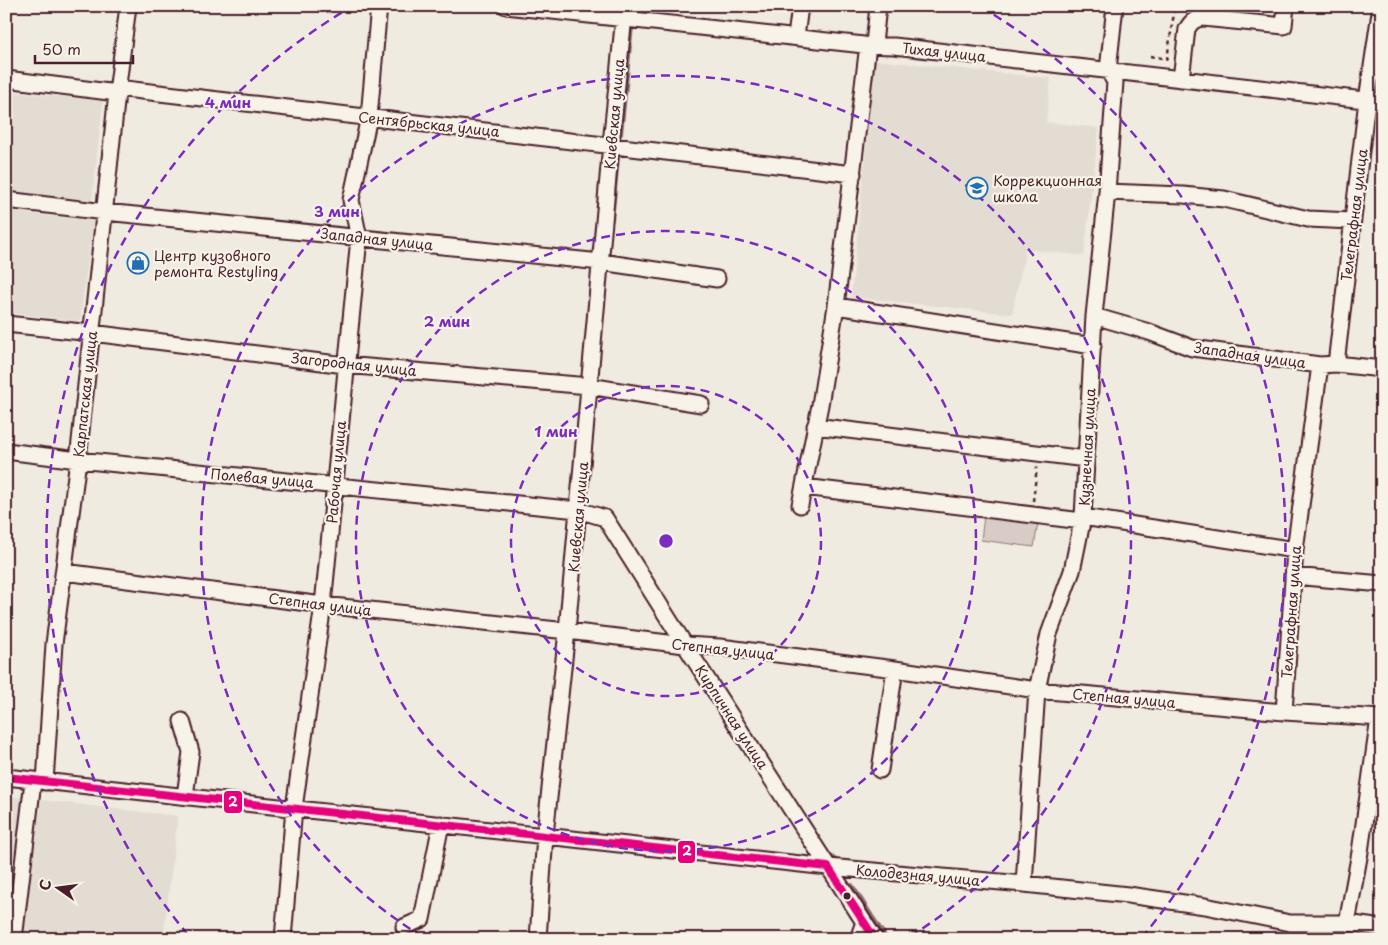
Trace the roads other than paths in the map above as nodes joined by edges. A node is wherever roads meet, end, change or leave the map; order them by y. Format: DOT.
graph roads {
  1 [pos="128,6"];
  2 [pos="379,6"];
  3 [pos="506,6"];
  4 [pos="800,6"];
  5 [pos="878,6"];
  6 [pos="1115,6"];
  7 [pos="1286,6"];
  8 [pos="1381,6"];
  9 [pos="624,13"];
  10 [pos="796,38"];
  11 [pos="871,45"];
  12 [pos="1108,70"];
  13 [pos="1181,78"];
  14 [pos="6,79"];
  15 [pos="117,93"];
  16 [pos="1374,101"];
  17 [pos="369,117"];
  18 [pos="611,144"];
  19 [pos="853,174"];
  20 [pos="1107,192"];
  21 [pos="6,200"];
  22 [pos="105,212"];
  23 [pos="1352,221"];
  24 [pos="359,238"];
  25 [pos="600,262"];
  26 [pos="717,279"];
  27 [pos="836,306"];
  28 [pos="1094,316"];
  29 [pos="6,324"];
  30 [pos="92,333"];
  31 [pos="1093,346"];
  32 [pos="1336,364"];
  33 [pos="345,365"];
  34 [pos="1320,365"];
  35 [pos="1382,370"];
  36 [pos="589,386"];
  37 [pos="701,404"];
  38 [pos="815,426"];
  39 [pos="6,451"];
  40 [pos="1086,459"];
  41 [pos="78,460"];
  42 [pos="335,485"];
  43 [pos="804,487"];
  44 [pos="800,505"];
  45 [pos="578,510"];
  46 [pos="1082,519"];
  47 [pos="1295,550"];
  48 [pos="64,572"];
  49 [pos="1293,576"];
  50 [pos="1382,584"];
  51 [pos="323,605"];
  52 [pos="567,631"];
  53 [pos="685,645"];
  54 [pos="895,668"];
  55 [pos="1037,690"];
  56 [pos="1284,712"];
  57 [pos="1380,718"];
  58 [pos="182,721"];
  59 [pos="880,770"];
  60 [pos="6,777"];
  61 [pos="39,781"];
  62 [pos="185,796"];
  63 [pos="294,808"];
  64 [pos="440,824"];
  65 [pos="545,835"];
  66 [pos="828,867"];
  67 [pos="1024,884"];
  68 [pos="864,922"];
  69 [pos="1347,923"];
  70 [pos="404,927"];
  71 [pos="1382,928"];
  72 [pos="14,939"];
  73 [pos="283,939"];
  74 [pos="538,939"];
  75 [pos="858,939"];
  76 [pos="875,939"];
  1 -- 15 [label="street, Карпатская улица"];
  2 -- 17 [label="street, Рабочая улица"];
  3 -- 9 [label="street, Тихая улица"];
  4 -- 10 [label="street"];
  5 -- 11 [label="street"];
  6 -- 12 [label="street, Кузнечная улица"];
  7 -- 13 [label="street"];
  8 -- 16 [label="street, Телеграфная улица"];
  9 -- 10 [label="street, Тихая улица"];
  9 -- 18 [label="street, Киевская улица"];
  10 -- 11 [label="street, Тихая улица"];
  11 -- 12 [label="street, Тихая улица"];
  11 -- 19 [label="street"];
  12 -- 13 [label="street, Тихая улица"];
  12 -- 20 [label="street, Кузнечная улица"];
  13 -- 16 [label="street, Тихая улица"];
  14 -- 15 [label="street, Сентябрьская улица"];
  15 -- 17 [label="street, Сентябрьская улица"];
  15 -- 22 [label="street, Карпатская улица"];
  16 -- 23 [label="street, Телеграфная улица"];
  17 -- 18 [label="street, Сентябрьская улица"];
  17 -- 24 [label="street, Рабочая улица"];
  18 -- 19 [label="street, Сентябрьская улица"];
  18 -- 25 [label="street, Киевская улица"];
  19 -- 27 [label="street"];
  20 -- 23 [label="street"];
  20 -- 28 [label="street, Кузнечная улица"];
  21 -- 22 [label="street, Западная улица"];
  22 -- 24 [label="street, Западная улица"];
  22 -- 30 [label="street, Карпатская улица"];
  23 -- 32 [label="street, Телеграфная улица"];
  24 -- 25 [label="street, Западная улица"];
  24 -- 33 [label="street, Рабочая улица"];
  25 -- 26 [label="street, Западная улица"];
  25 -- 36 [label="street, Киевская улица"];
  27 -- 31 [label="street"];
  27 -- 38 [label="street"];
  28 -- 31 [label="street, Кузнечная улица"];
  28 -- 34 [label="street, Западная улица"];
  29 -- 30 [label="street, Загородная улица"];
  30 -- 33 [label="street, Загородная улица"];
  30 -- 41 [label="street, Карпатская улица"];
  31 -- 40 [label="street, Кузнечная улица"];
  32 -- 34 [label="street, Западная улица"];
  32 -- 35 [label="street, Западная улица"];
  33 -- 36 [label="street, Загородная улица"];
  33 -- 42 [label="street, Рабочая улица"];
  34 -- 47 [label="street, Телеграфная улица"];
  36 -- 37 [label="street, Загородная улица"];
  36 -- 45 [label="street, Киевская улица"];
  38 -- 40 [label="street"];
  38 -- 43 [label="street"];
  39 -- 41 [label="street, Полевая улица"];
  40 -- 46 [label="street, Кузнечная улица"];
  41 -- 42 [label="street, Полевая улица"];
  41 -- 48 [label="street, Карпатская улица"];
  42 -- 45 [label="street, Полевая улица"];
  42 -- 51 [label="street, Рабочая улица"];
  43 -- 44 [label="street"];
  43 -- 46 [label="street"];
  45 -- 52 [label="street, Киевская улица"];
  45 -- 53 [label="street, Кирпичная улица"];
  46 -- 47 [label="street"];
  46 -- 55 [label="street, Кузнечная улица"];
  47 -- 49 [label="street, Телеграфная улица"];
  48 -- 51 [label="street, Степная улица"];
  48 -- 61 [label="street, Карпатская улица"];
  49 -- 50 [label="street"];
  49 -- 56 [label="street, Телеграфная улица"];
  51 -- 52 [label="street, Степная улица"];
  51 -- 63 [label="street, Рабочая улица"];
  52 -- 53 [label="street, Степная улица"];
  52 -- 65 [label="street, Киевская улица"];
  53 -- 54 [label="street, Степная улица"];
  53 -- 66 [label="street, Кирпичная улица"];
  54 -- 55 [label="street, Степная улица"];
  54 -- 59 [label="street"];
  55 -- 56 [label="street, Степная улица"];
  55 -- 67 [label="street, Кузнечная улица"];
  56 -- 57 [label="street, Степная улица"];
  57 -- 69 [label="street"];
  58 -- 62 [label="street"];
  60 -- 61 [label="street, Колодезная улица"];
  61 -- 62 [label="street, Колодезная улица"];
  61 -- 72 [label="street, Карпатская улица"];
  62 -- 63 [label="street, Колодезная улица"];
  63 -- 64 [label="street, Колодезная улица"];
  63 -- 73 [label="street, Рабочая улица"];
  64 -- 65 [label="street, Колодезная улица"];
  64 -- 70 [label="street"];
  65 -- 66 [label="street, Колодезная улица"];
  65 -- 74 [label="street, Киевская улица"];
  66 -- 67 [label="street, Колодезная улица"];
  66 -- 68 [label="street, Кирпичная улица"];
  67 -- 69 [label="street, Колодезная улица"];
  68 -- 75 [label="street"];
  68 -- 76 [label="street, Кирпичная улица"];
  69 -- 71 [label="street, Колодезная улица"];
}
